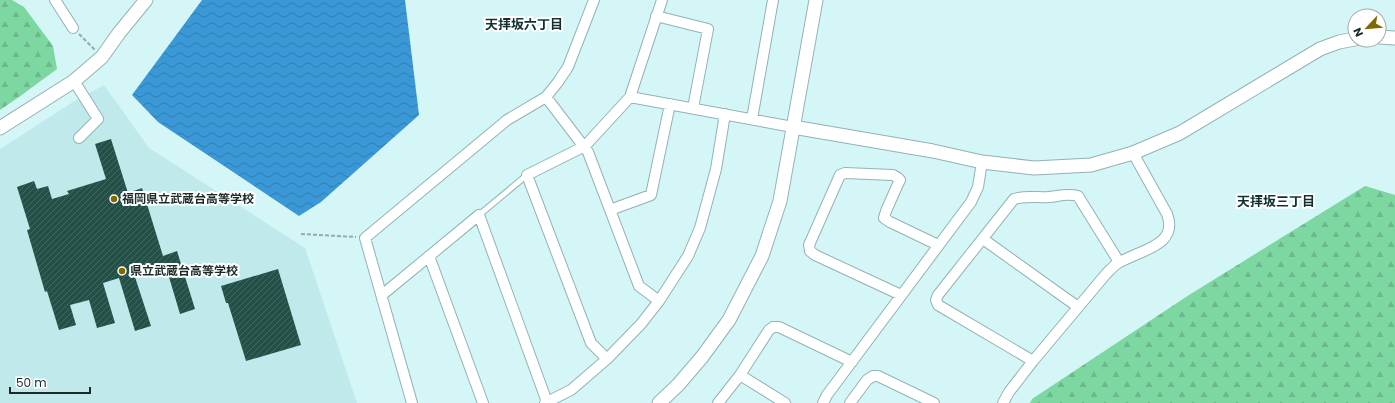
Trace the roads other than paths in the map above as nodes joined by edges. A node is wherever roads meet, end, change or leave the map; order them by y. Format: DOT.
graph roads {
  1 [pos="55,0"];
  2 [pos="146,0"];
  3 [pos="594,0"];
  4 [pos="662,0"];
  5 [pos="773,0"];
  6 [pos="816,0"];
  7 [pos="656,16"];
  8 [pos="73,28"];
  9 [pos="1347,40"];
  10 [pos="74,81"];
  11 [pos="546,97"];
  12 [pos="630,97"];
  13 [pos="670,104"];
  14 [pos="693,108"];
  15 [pos="725,114"];
  16 [pos="752,119"];
  17 [pos="793,127"];
  18 [pos="0,128"];
  19 [pos="79,138"];
  20 [pos="585,146"];
  21 [pos="1133,153"];
  22 [pos="982,162"];
  23 [pos="527,175"];
  24 [pos="610,210"];
  25 [pos="479,215"];
  26 [pos="982,239"];
  27 [pos="938,245"];
  28 [pos="429,256"];
  29 [pos="1119,262"];
  30 [pos="382,295"];
  31 [pos="901,295"];
  32 [pos="660,301"];
  33 [pos="1078,307"];
  34 [pos="607,359"];
  35 [pos="852,362"];
  36 [pos="1033,362"];
  37 [pos="740,375"];
  38 [pos="412,403"];
  39 [pos="484,403"];
  40 [pos="546,403"];
  41 [pos="659,403"];
  42 [pos="718,403"];
  43 [pos="784,403"];
  44 [pos="823,403"];
  45 [pos="850,403"];
  46 [pos="934,403"];
  47 [pos="1003,403"];
  1 -- 8 [label="street"];
  2 -- 10 [label="street"];
  3 -- 11 [label="street"];
  4 -- 7 [label="street"];
  5 -- 16 [label="street"];
  6 -- 17 [label="street"];
  7 -- 12 [label="street"];
  7 -- 14 [label="street"];
  9 -- 21 [label="street"];
  10 -- 18 [label="street"];
  10 -- 19 [label="street"];
  11 -- 20 [label="street"];
  11 -- 30 [label="street"];
  12 -- 13 [label="street"];
  12 -- 20 [label="street"];
  13 -- 14 [label="street"];
  13 -- 24 [label="street"];
  14 -- 15 [label="street"];
  15 -- 16 [label="street"];
  15 -- 32 [label="street"];
  16 -- 17 [label="street"];
  17 -- 22 [label="street"];
  17 -- 41 [label="street"];
  20 -- 23 [label="street"];
  20 -- 24 [label="street"];
  21 -- 22 [label="street"];
  21 -- 29 [label="street"];
  22 -- 27 [label="street"];
  23 -- 25 [label="lane"];
  23 -- 34 [label="street"];
  24 -- 32 [label="street"];
  25 -- 28 [label="street"];
  25 -- 40 [label="street"];
  26 -- 29 [label="street"];
  26 -- 33 [label="street"];
  26 -- 36 [label="street"];
  27 -- 31 [label="street"];
  27 -- 31 [label="street"];
  28 -- 30 [label="street"];
  28 -- 39 [label="street"];
  29 -- 33 [label="street"];
  30 -- 38 [label="street"];
  31 -- 35 [label="street"];
  32 -- 34 [label="street"];
  33 -- 36 [label="street"];
  34 -- 40 [label="street"];
  35 -- 37 [label="street"];
  35 -- 44 [label="street"];
  36 -- 47 [label="street"];
  37 -- 42 [label="street"];
  37 -- 43 [label="street"];
  45 -- 46 [label="street"];
}
